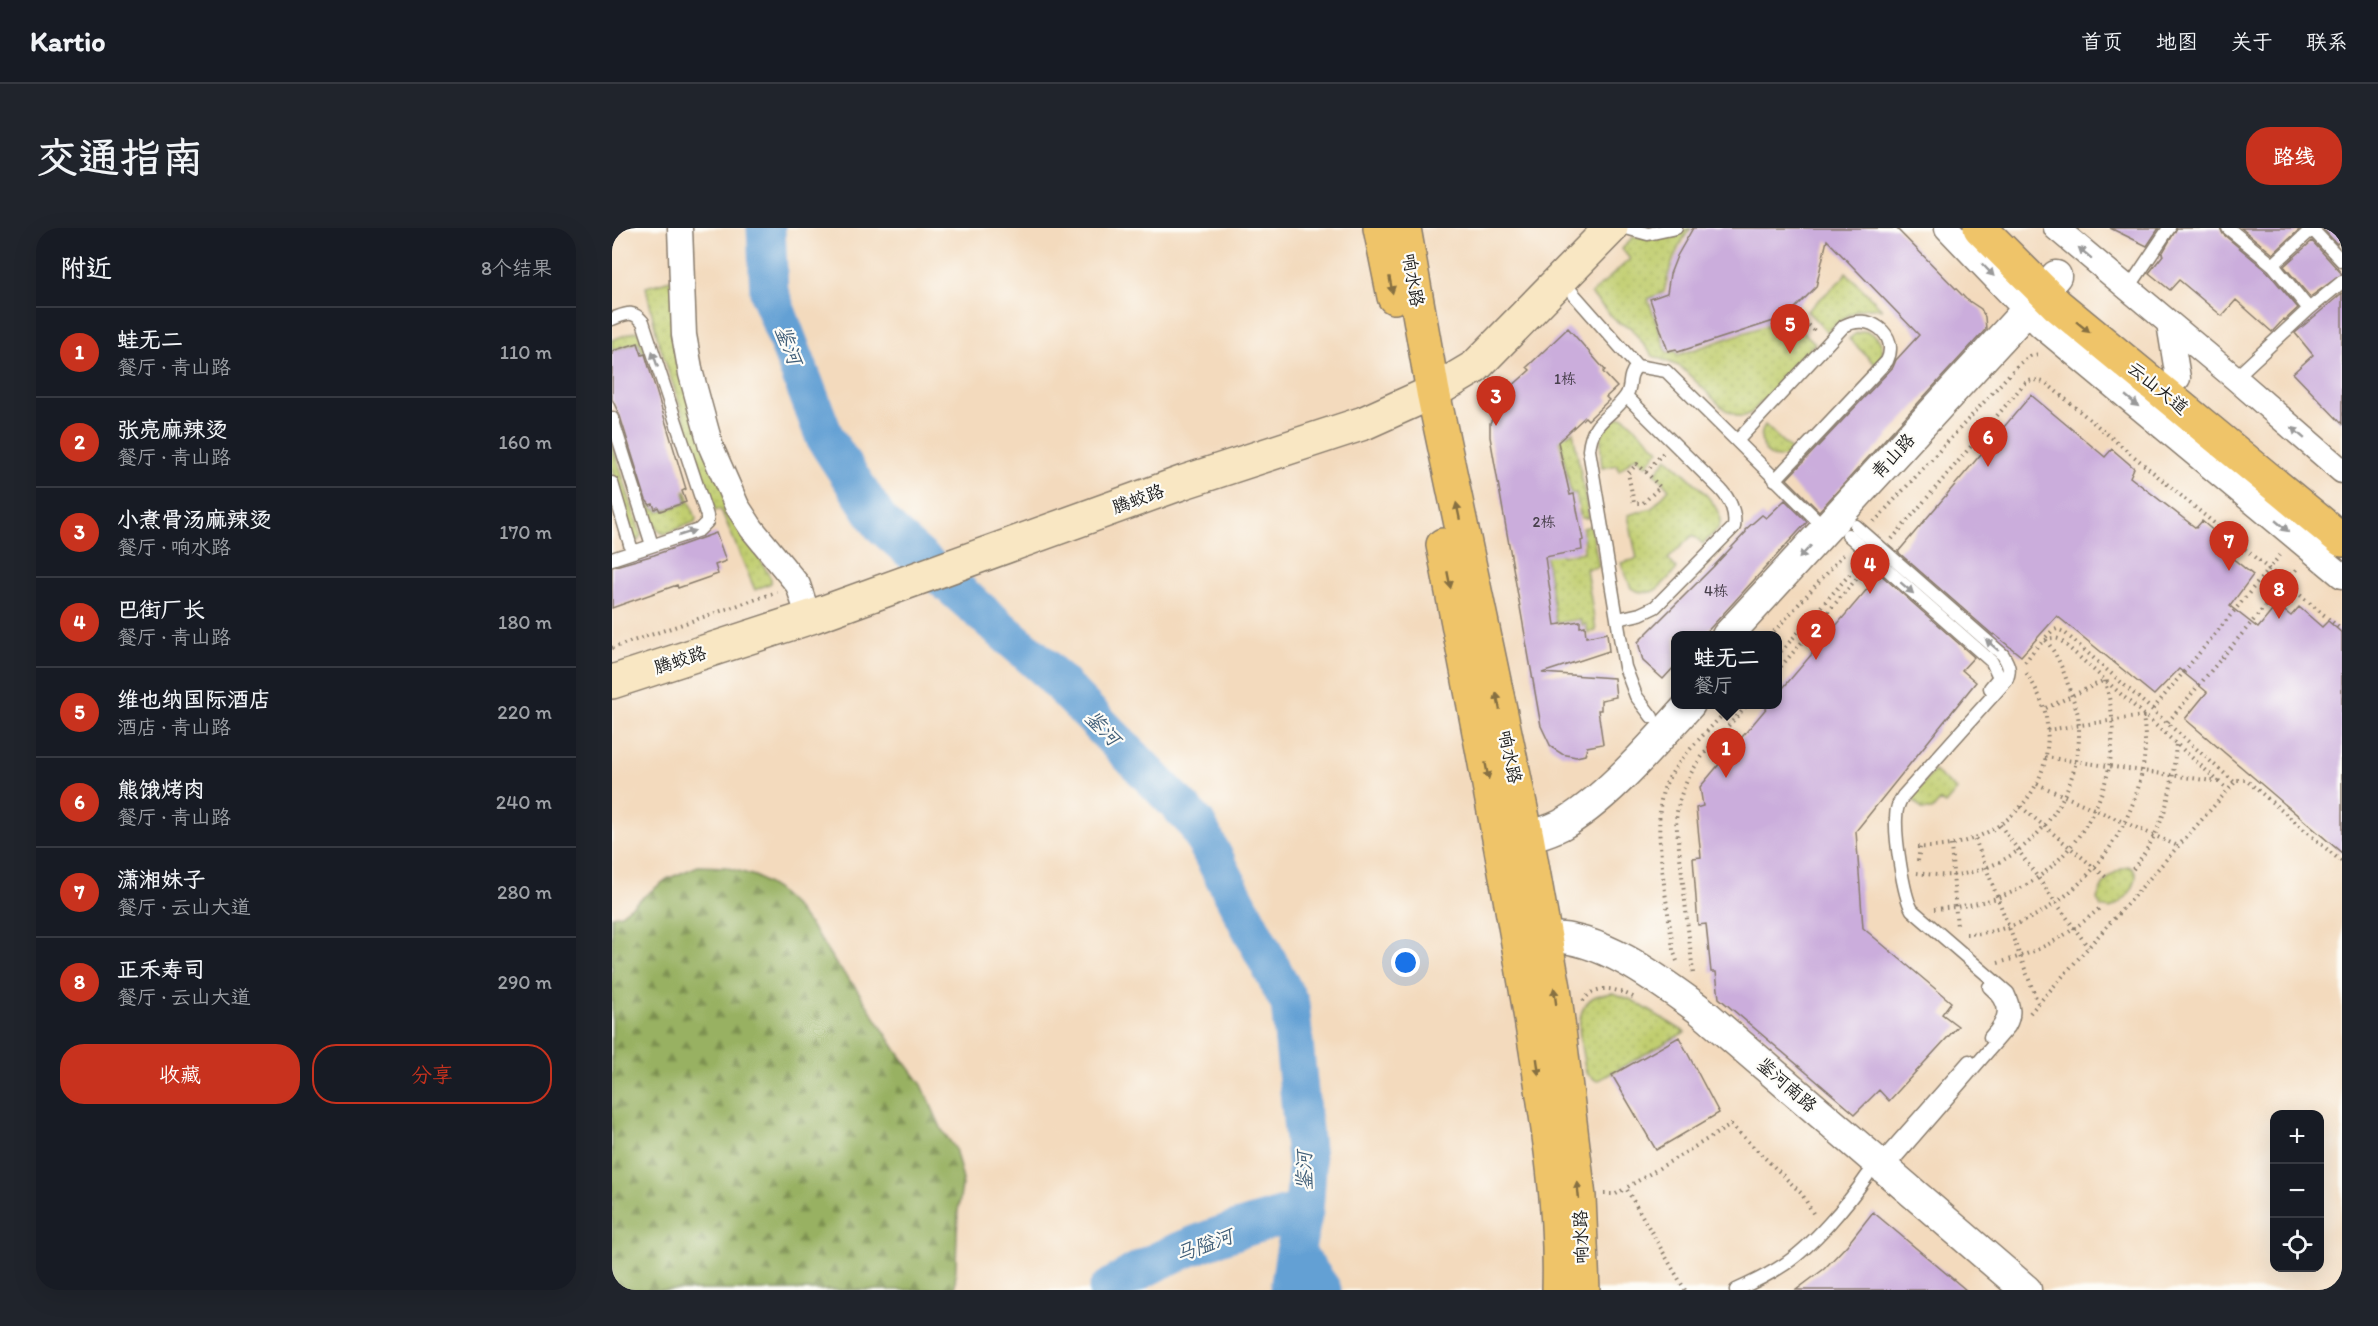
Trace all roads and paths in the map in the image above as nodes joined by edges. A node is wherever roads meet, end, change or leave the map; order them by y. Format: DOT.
graph roads {
  1 [pos="680,228"];
  2 [pos="1380,228"];
  3 [pos="1404,228"];
  4 [pos="1588,228"];
  5 [pos="1611,228"];
  6 [pos="1626,228"];
  7 [pos="1676,228"];
  8 [pos="1947,228"];
  9 [pos="1980,228"];
  10 [pos="2010,228"];
  11 [pos="2056,228"];
  12 [pos="2169,228"];
  13 [pos="2228,228"];
  14 [pos="2313,228"];
  15 [pos="2342,261"];
  16 [pos="2273,265"];
  17 [pos="1561,280"];
  18 [pos="2342,282"];
  19 [pos="2128,289"];
  20 [pos="2049,299"];
  21 [pos="2309,309"];
  22 [pos="612,319"];
  23 [pos="2169,323"];
  24 [pos="2043,354"];
  25 [pos="1637,366"];
  26 [pos="2178,378"];
  27 [pos="2235,378"];
  28 [pos="1422,388"];
  29 [pos="1626,396"];
  30 [pos="612,418"];
  31 [pos="1737,441"];
  32 [pos="1672,443"];
  33 [pos="2342,471"];
  34 [pos="1646,472"];
  35 [pos="1775,480"];
  36 [pos="612,483"];
  37 [pos="2327,514"];
  38 [pos="1849,535"];
  39 [pos="652,545"];
  40 [pos="2286,548"];
  41 [pos="632,551"];
  42 [pos="2321,553"];
  43 [pos="1878,555"];
  44 [pos="612,559"];
  45 [pos="2269,569"];
  46 [pos="2342,576"];
  47 [pos="2285,583"];
  48 [pos="801,594"];
  49 [pos="847,597"];
  50 [pos="1618,619"];
  51 [pos="2342,630"];
  52 [pos="1733,631"];
  53 [pos="1759,631"];
  54 [pos="1774,631"];
  55 [pos="2045,639"];
  56 [pos="612,648"];
  57 [pos="1782,650"];
  58 [pos="1782,664"];
  59 [pos="612,669"];
  60 [pos="2105,680"];
  61 [pos="612,682"];
  62 [pos="1671,696"];
  63 [pos="2072,697"];
  64 [pos="1686,709"];
  65 [pos="1729,709"];
  66 [pos="2153,709"];
  67 [pos="2044,710"];
  68 [pos="2144,716"];
  69 [pos="1652,717"];
  70 [pos="2111,722"];
  71 [pos="2168,722"];
  72 [pos="2079,726"];
  73 [pos="2047,730"];
  74 [pos="2176,742"];
  75 [pos="2045,757"];
  76 [pos="2076,761"];
  77 [pos="2109,766"];
  78 [pos="2140,771"];
  79 [pos="2173,776"];
  80 [pos="2220,782"];
  81 [pos="2234,782"];
  82 [pos="2037,784"];
  83 [pos="2227,789"];
  84 [pos="2064,796"];
  85 [pos="2021,807"];
  86 [pos="2094,809"];
  87 [pos="2124,822"];
  88 [pos="2000,825"];
  89 [pos="2044,826"];
  90 [pos="1512,830"];
  91 [pos="2155,836"];
  92 [pos="1975,839"];
  93 [pos="1951,845"];
  94 [pos="1912,846"];
  95 [pos="2178,846"];
  96 [pos="2070,847"];
  97 [pos="2019,851"];
  98 [pos="1985,867"];
  99 [pos="2094,867"];
  100 [pos="2133,869"];
  101 [pos="1908,871"];
  102 [pos="1953,875"];
  103 [pos="2037,877"];
  104 [pos="2108,878"];
  105 [pos="1997,898"];
  106 [pos="2056,903"];
  107 [pos="1955,907"];
  108 [pos="2101,907"];
  109 [pos="1924,909"];
  110 [pos="2008,927"];
  111 [pos="2075,928"];
  112 [pos="2088,947"];
  113 [pos="1533,948"];
  114 [pos="2019,957"];
  115 [pos="1678,964"];
  116 [pos="1992,965"];
  117 [pos="1642,1002"];
  118 [pos="1581,1003"];
  119 [pos="2023,1004"];
  120 [pos="2038,1004"];
  121 [pos="2032,1011"];
  122 [pos="1877,1169"];
  123 [pos="1626,1188"];
  124 [pos="1600,1194"];
  125 [pos="1822,1229"];
  126 [pos="1559,1290"];
  127 [pos="1583,1290"];
  128 [pos="1685,1290"];
  129 [pos="1736,1290"];
  130 [pos="1999,1290"];
  131 [pos="2026,1290"];
  1 -- 48 [label="street"];
  2 -- 28 [label="main road, 响水路, one-way"];
  3 -- 28 [label="main road, 响水路"];
  4 -- 28 [label="main road, 腾蛟路"];
  5 -- 17 [label="main road, 腾蛟路"];
  6 -- 7 [label="lane"];
  8 -- 20 [label="street, one-way"];
  9 -- 20 [label="main road, 云山大道"];
  10 -- 20 [label="main road, 云山大道"];
  19 -- 11 [label="street, one-way"];
  12 -- 19 [label="lane"];
  13 -- 16 [label="lane"];
  14 -- 15 [label="lane"];
  14 -- 16 [label="lane"];
  16 -- 21 [label="lane"];
  17 -- 25 [label="lane"];
  17 -- 28 [label="main road, 腾蛟路"];
  18 -- 21 [label="lane"];
  19 -- 23 [label="street"];
  20 -- 26 [label="main road, 云山大道"];
  20 -- 37 [label="main road, 云山大道, one-way"];
  20 -- 38 [label="street, 青山路"];
  20 -- 42 [label="street, one-way"];
  21 -- 27 [label="lane"];
  39 -- 22 [label="lane, one-way"];
  23 -- 26 [label="street"];
  23 -- 27 [label="street"];
  24 -- 38 [label="path"];
  25 -- 29 [label="lane"];
  25 -- 31 [label="lane"];
  26 -- 37 [label="main road, 云山大道"];
  33 -- 27 [label="street, one-way"];
  28 -- 49 [label="main road, 腾蛟路"];
  28 -- 90 [label="main road, 响水路"];
  29 -- 32 [label="lane"];
  29 -- 50 [label="lane"];
  30 -- 39 [label="lane"];
  31 -- 35 [label="lane"];
  31 -- 35 [label="lane"];
  32 -- 34 [label="path"];
  32 -- 50 [label="lane"];
  34 -- 34 [label="path"];
  35 -- 38 [label="lane"];
  36 -- 41 [label="lane"];
  37 -- 42 [label="main road, 云山大道"];
  38 -- 43 [label="lane"];
  38 -- 52 [label="street, 青山路, one-way"];
  38 -- 53 [label="street, 青山路"];
  38 -- 54 [label="path"];
  38 -- 57 [label="path"];
  39 -- 41 [label="lane"];
  40 -- 45 [label="path"];
  41 -- 44 [label="lane"];
  42 -- 46 [label="street"];
  42 -- 47 [label="path"];
  43 -- 45 [label="path"];
  43 -- 58 [label="path"];
  43 -- 122 [label="lane"];
  45 -- 47 [label="path"];
  45 -- 66 [label="path"];
  47 -- 51 [label="path"];
  47 -- 71 [label="path"];
  48 -- 49 [label="main road, 腾蛟路"];
  48 -- 56 [label="path"];
  48 -- 59 [label="main road, 腾蛟路"];
  49 -- 61 [label="main road, 腾蛟路"];
  50 -- 69 [label="lane"];
  55 -- 60 [label="path"];
  55 -- 63 [label="path"];
  55 -- 66 [label="path"];
  55 -- 67 [label="path"];
  60 -- 63 [label="path"];
  60 -- 68 [label="path"];
  60 -- 70 [label="path"];
  62 -- 69 [label="street"];
  63 -- 67 [label="path"];
  63 -- 72 [label="path"];
  64 -- 90 [label="street"];
  65 -- 115 [label="path"];
  66 -- 71 [label="path"];
  67 -- 73 [label="path"];
  68 -- 70 [label="path"];
  68 -- 74 [label="path"];
  68 -- 78 [label="path"];
  69 -- 90 [label="street"];
  70 -- 72 [label="path"];
  70 -- 77 [label="path"];
  71 -- 81 [label="path"];
  72 -- 73 [label="path"];
  72 -- 76 [label="path"];
  73 -- 75 [label="path"];
  74 -- 79 [label="path"];
  74 -- 80 [label="path"];
  75 -- 76 [label="path"];
  75 -- 82 [label="path"];
  76 -- 77 [label="path"];
  76 -- 84 [label="path"];
  77 -- 78 [label="path"];
  77 -- 86 [label="path"];
  78 -- 79 [label="path"];
  78 -- 87 [label="path"];
  79 -- 80 [label="path"];
  79 -- 91 [label="path"];
  80 -- 83 [label="path"];
  82 -- 84 [label="path"];
  82 -- 85 [label="path"];
  84 -- 86 [label="path"];
  84 -- 89 [label="path"];
  85 -- 88 [label="path"];
  85 -- 89 [label="path"];
  86 -- 87 [label="path"];
  86 -- 96 [label="path"];
  87 -- 91 [label="path"];
  87 -- 99 [label="path"];
  88 -- 92 [label="path"];
  88 -- 97 [label="path"];
  89 -- 96 [label="path"];
  89 -- 97 [label="path"];
  90 -- 113 [label="main road, 响水路"];
  91 -- 95 [label="path"];
  91 -- 100 [label="path"];
  92 -- 93 [label="path"];
  92 -- 98 [label="path"];
  93 -- 94 [label="path"];
  93 -- 102 [label="path"];
  96 -- 99 [label="path"];
  96 -- 103 [label="path"];
  97 -- 98 [label="path"];
  97 -- 103 [label="path"];
  98 -- 102 [label="path"];
  98 -- 105 [label="path"];
  99 -- 104 [label="path"];
  99 -- 106 [label="path"];
  101 -- 102 [label="path"];
  102 -- 107 [label="path"];
  103 -- 105 [label="path"];
  103 -- 106 [label="path"];
  105 -- 107 [label="path"];
  105 -- 110 [label="path"];
  106 -- 110 [label="path"];
  106 -- 111 [label="path"];
  107 -- 109 [label="path"];
  107 -- 110 [label="path"];
  108 -- 111 [label="path"];
  110 -- 114 [label="path"];
  111 -- 112 [label="path"];
  111 -- 114 [label="path"];
  113 -- 122 [label="street, 鉴河南路"];
  113 -- 126 [label="main road, 响水路, one-way"];
  127 -- 113 [label="main road, 响水路, one-way"];
  114 -- 116 [label="path"];
  114 -- 120 [label="path"];
  117 -- 118 [label="path"];
  119 -- 121 [label="path"];
  122 -- 125 [label="lane"];
  122 -- 130 [label="street, 鉴河南路"];
  122 -- 131 [label="street, 鉴河南路"];
  123 -- 124 [label="path"];
  123 -- 125 [label="path"];
  123 -- 128 [label="path"];
  125 -- 129 [label="lane"];
}
